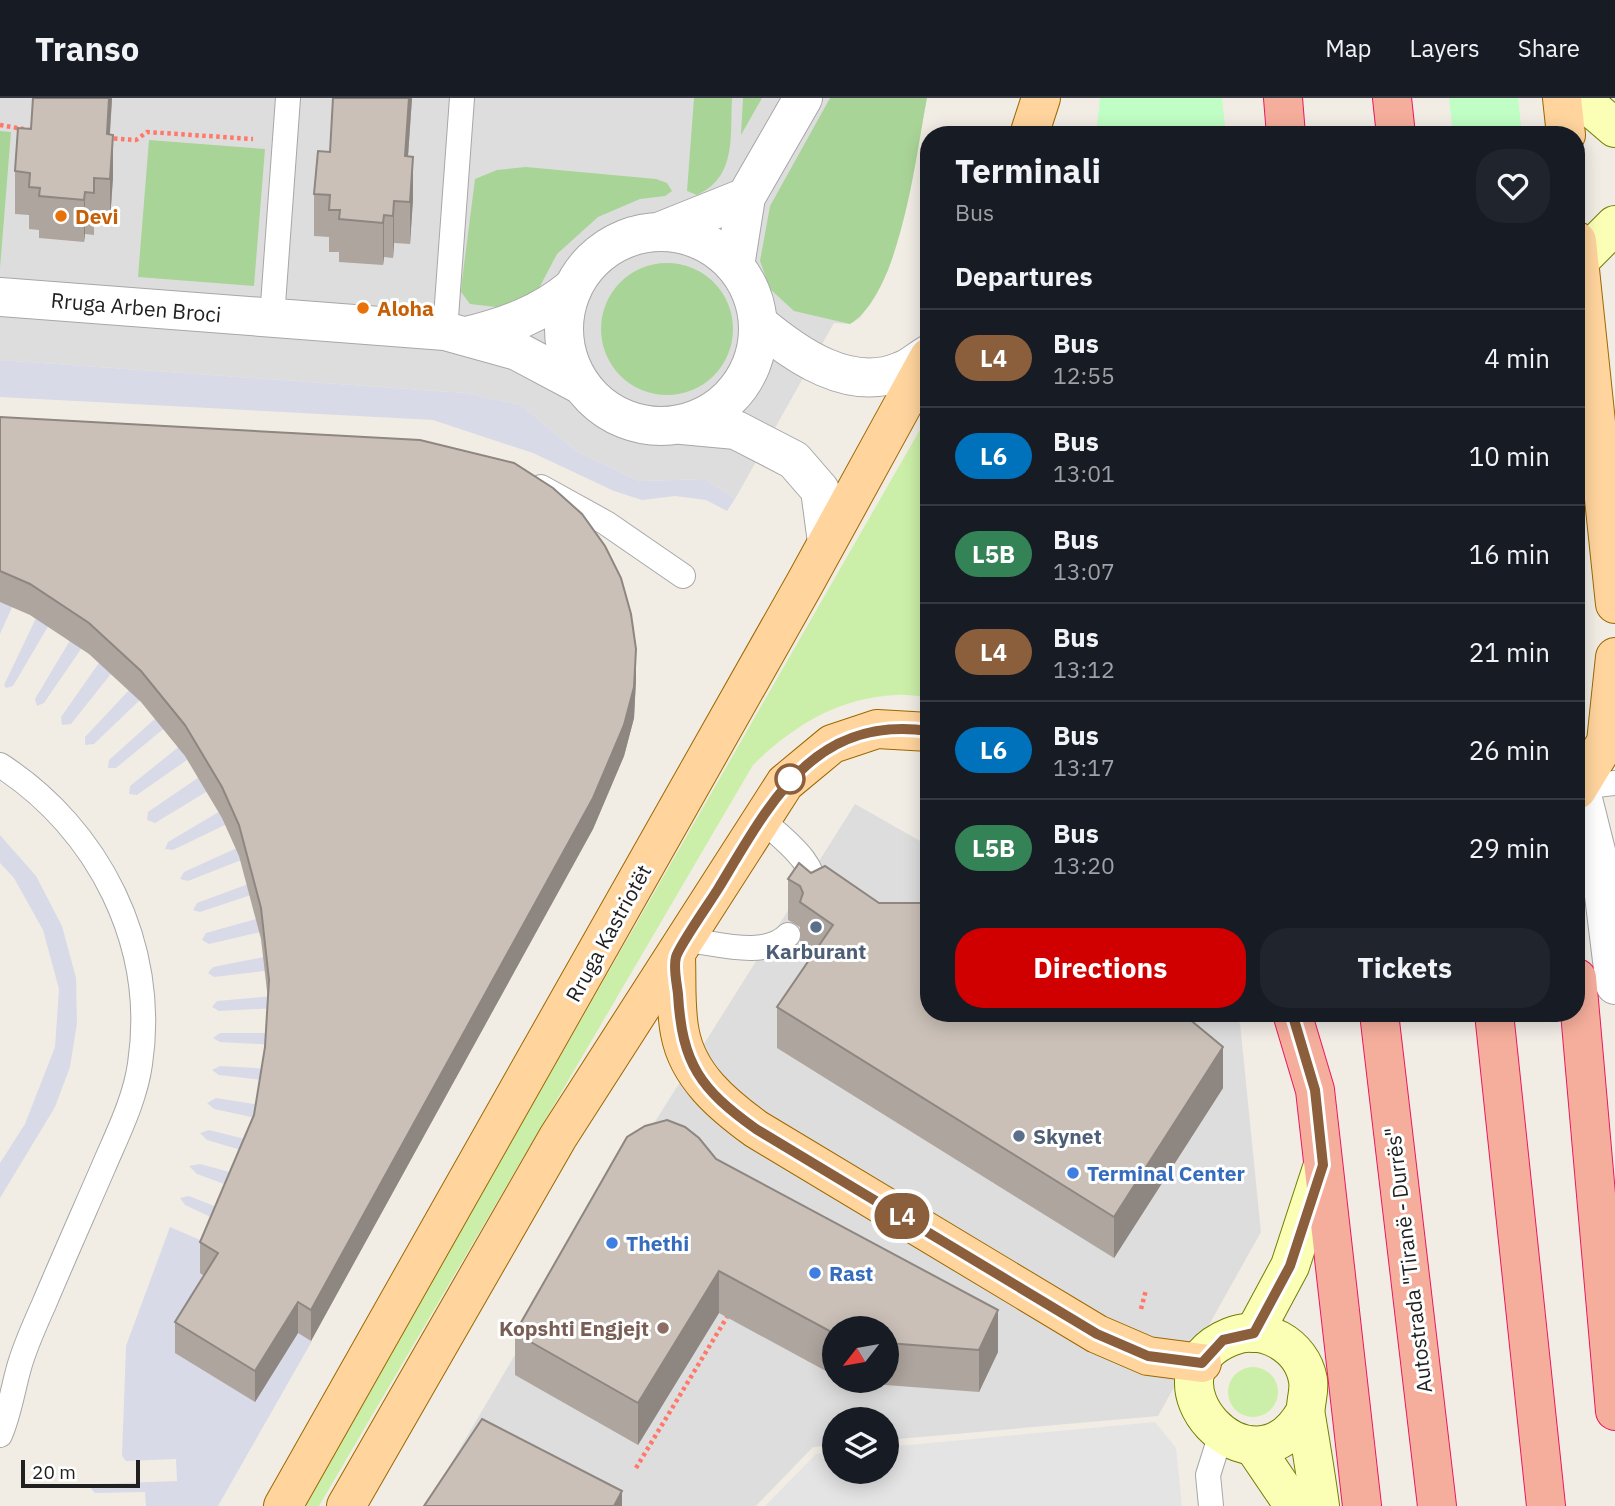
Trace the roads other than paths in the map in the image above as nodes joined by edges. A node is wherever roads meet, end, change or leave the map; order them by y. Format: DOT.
graph roads {
  1 [pos="288,98"];
  2 [pos="462,98"];
  3 [pos="803,98"];
  4 [pos="1041,98"];
  5 [pos="1053,98"];
  6 [pos="1283,98"];
  7 [pos="1392,98"];
  8 [pos="1562,98"];
  9 [pos="1580,98"];
  10 [pos="1031,126"];
  11 [pos="1050,126"];
  12 [pos="1285,126"];
  13 [pos="1394,126"];
  14 [pos="1565,126"];
  15 [pos="1615,128"];
  16 [pos="746,197"];
  17 [pos="1615,225"];
  18 [pos="661,231"];
  19 [pos="1585,246"];
  20 [pos="735,266"];
  21 [pos="572,288"];
  22 [pos="0,297"];
  23 [pos="272,318"];
  24 [pos="1585,318"];
  25 [pos="758,323"];
  26 [pos="456,334"];
  27 [pos="920,361"];
  28 [pos="920,372"];
  29 [pos="581,384"];
  30 [pos="681,425"];
  31 [pos="516,473"];
  32 [pos="827,542"];
  33 [pos="683,576"];
  34 [pos="1615,604"];
  35 [pos="1615,657"];
  36 [pos="920,731"];
  37 [pos="0,765"];
  38 [pos="1591,787"];
  39 [pos="761,819"];
  40 [pos="813,899"];
  41 [pos="788,935"];
  42 [pos="681,948"];
  43 [pos="1615,985"];
  44 [pos="1295,1022"];
  45 [pos="1380,1022"];
  46 [pos="1495,1022"];
  47 [pos="1581,1022"];
  48 [pos="1323,1165"];
  49 [pos="1254,1333"];
  50 [pos="1202,1363"];
  51 [pos="1615,1411"];
  52 [pos="1305,1412"];
  53 [pos="0,1435"];
  54 [pos="1237,1442"];
  55 [pos="283,1506"];
  56 [pos="346,1506"];
  57 [pos="1211,1506"];
  58 [pos="1294,1506"];
  59 [pos="1320,1506"];
  60 [pos="1362,1506"];
  61 [pos="1437,1506"];
  62 [pos="1546,1506"];
  1 -- 23 [label="lane"];
  2 -- 26 [label="lane"];
  3 -- 16 [label="street"];
  4 -- 10 [label="main road"];
  5 -- 11 [label="main road"];
  6 -- 12 [label="highway"];
  7 -- 13 [label="highway"];
  8 -- 14 [label="main road"];
  9 -- 15 [label="main road"];
  16 -- 18 [label="street, Rruga Arben Broci"];
  16 -- 20 [label="street"];
  17 -- 19 [label="main road"];
  18 -- 20 [label="street, Rruga Arben Broci"];
  18 -- 21 [label="street, Rruga Arben Broci"];
  20 -- 25 [label="street, Rruga Arben Broci"];
  21 -- 26 [label="street, Rruga Arben Broci"];
  21 -- 29 [label="street, Rruga Arben Broci"];
  22 -- 23 [label="street, Rruga Arben Broci"];
  23 -- 26 [label="street, Rruga Arben Broci"];
  24 -- 34 [label="main road"];
  25 -- 27 [label="street"];
  25 -- 30 [label="street, Rruga Arben Broci"];
  26 -- 29 [label="street, Rruga Arben Broci"];
  28 -- 32 [label="main road, Rruga Kastriotët"];
  29 -- 30 [label="street, Rruga Arben Broci"];
  30 -- 32 [label="street, Rruga Arben Broci"];
  31 -- 33 [label="lane"];
  32 -- 55 [label="main road, Rruga Kastriotët"];
  35 -- 38 [label="main road"];
  36 -- 39 [label="main road"];
  37 -- 53 [label="lane"];
  38 -- 43 [label="street"];
  39 -- 40 [label="lane"];
  39 -- 42 [label="main road"];
  41 -- 42 [label="lane"];
  42 -- 50 [label="main road"];
  42 -- 56 [label="main road"];
  44 -- 48 [label="highway"];
  45 -- 61 [label="highway, Autostrada \"Tiranë - Durrës\""];
  46 -- 62 [label="highway"];
  47 -- 51 [label="highway"];
  48 -- 49 [label="main road"];
  48 -- 60 [label="highway"];
  49 -- 50 [label="main road"];
  49 -- 52 [label="main road"];
  50 -- 54 [label="main road"];
  52 -- 54 [label="main road"];
  52 -- 59 [label="main road"];
  54 -- 57 [label="lane"];
  54 -- 58 [label="main road"];
}
